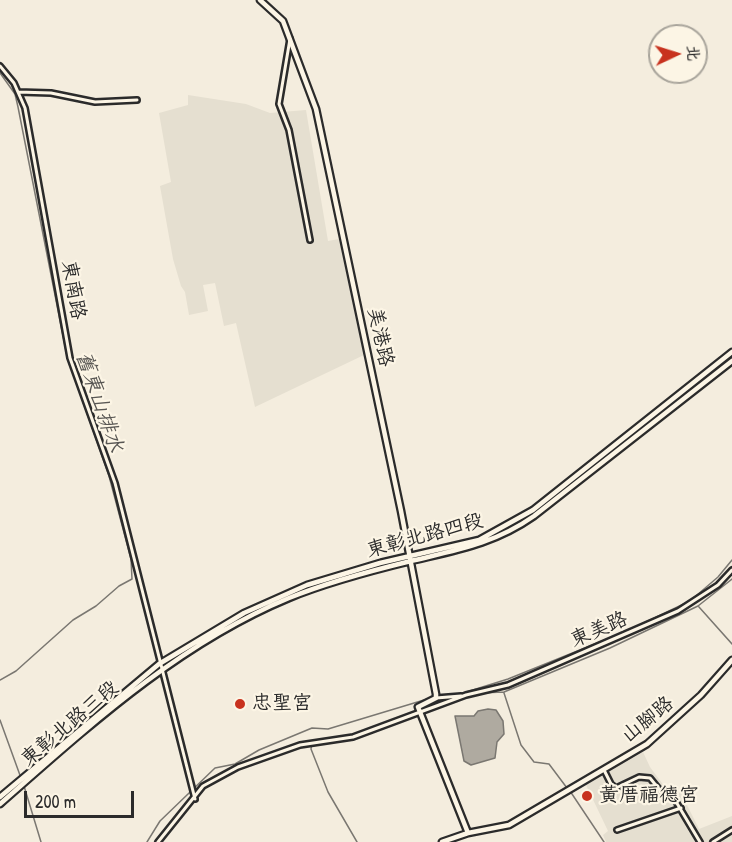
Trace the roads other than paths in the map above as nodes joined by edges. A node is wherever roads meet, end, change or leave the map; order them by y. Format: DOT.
graph roads {
  1 [pos="260,0"];
  2 [pos="290,38"];
  3 [pos="0,66"];
  4 [pos="18,92"];
  5 [pos="137,100"];
  6 [pos="310,240"];
  7 [pos="732,352"];
  8 [pos="732,361"];
  9 [pos="632,432"];
  10 [pos="636,437"];
  11 [pos="410,558"];
  12 [pos="732,570"];
  13 [pos="732,660"];
  14 [pos="159,664"];
  15 [pos="161,670"];
  16 [pos="466,695"];
  17 [pos="436,696"];
  18 [pos="420,713"];
  19 [pos="604,770"];
  20 [pos="0,797"];
  21 [pos="195,799"];
  22 [pos="0,804"];
  23 [pos="681,808"];
  24 [pos="617,830"];
  25 [pos="732,830"];
  26 [pos="468,833"];
  27 [pos="158,842"];
  28 [pos="442,842"];
  29 [pos="700,842"];
  30 [pos="714,842"];
  1 -- 2 [label="street, 美港路"];
  2 -- 6 [label="street"];
  2 -- 11 [label="street, 美港路"];
  3 -- 4 [label="street, 東南路"];
  4 -- 5 [label="street"];
  4 -- 14 [label="street, 東南路"];
  7 -- 9 [label="street, 東彰北路四段"];
  8 -- 10 [label="street, 東彰北路四段"];
  9 -- 10 [label="street"];
  9 -- 11 [label="street, 東彰北路四段"];
  10 -- 11 [label="street, 東彰北路四段"];
  11 -- 14 [label="street, 東彰北路四段"];
  11 -- 15 [label="street, 東彰北路四段"];
  11 -- 17 [label="street, 美港路"];
  12 -- 16 [label="street, 東美路"];
  13 -- 19 [label="street, 山腳路"];
  14 -- 15 [label="street, 東南路"];
  14 -- 20 [label="street, 東彰北路三段"];
  15 -- 21 [label="street, 東南路"];
  15 -- 22 [label="street, 東彰北路三段"];
  16 -- 17 [label="street"];
  16 -- 18 [label="street"];
  17 -- 18 [label="street"];
  18 -- 21 [label="street"];
  18 -- 26 [label="street"];
  19 -- 23 [label="street"];
  19 -- 26 [label="street, 山腳路"];
  21 -- 27 [label="street"];
  23 -- 24 [label="street"];
  23 -- 29 [label="street"];
  25 -- 30 [label="street"];
  26 -- 28 [label="street, 山腳路"];
}
